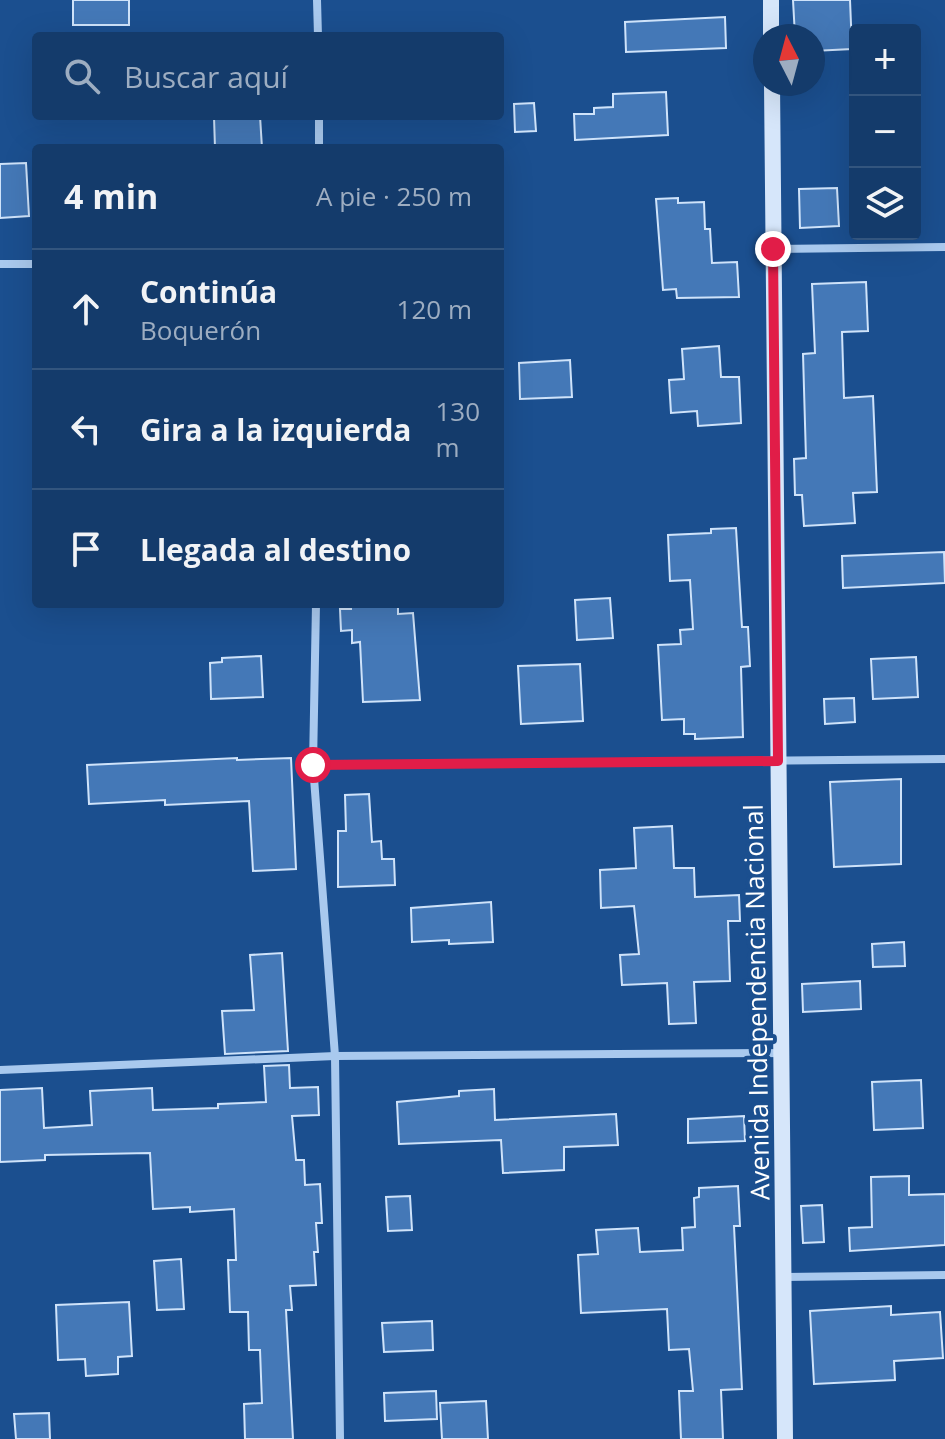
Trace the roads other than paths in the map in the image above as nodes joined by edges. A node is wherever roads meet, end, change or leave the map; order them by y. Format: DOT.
graph roads {
  1 [pos="317,0"];
  2 [pos="771,0"];
  3 [pos="771,24"];
  4 [pos="318,32"];
  5 [pos="772,96"];
  6 [pos="319,120"];
  7 [pos="319,144"];
  8 [pos="945,247"];
  9 [pos="773,249"];
  10 [pos="0,264"];
  11 [pos="32,264"];
  12 [pos="316,608"];
  13 [pos="945,759"];
  14 [pos="778,761"];
  15 [pos="313,765"];
  16 [pos="781,1053"];
  17 [pos="335,1056"];
  18 [pos="0,1070"];
  19 [pos="945,1275"];
  20 [pos="783,1277"];
  21 [pos="340,1439"];
  22 [pos="785,1439"];
  1 -- 4 [label="street"];
  2 -- 3 [label="main road"];
  5 -- 9 [label="main road, Avenida Independencia Nacional"];
  6 -- 7 [label="street"];
  8 -- 9 [label="street"];
  9 -- 14 [label="main road, Avenida Independencia Nacional"];
  10 -- 11 [label="street"];
  12 -- 15 [label="street"];
  13 -- 14 [label="street"];
  14 -- 15 [label="street"];
  14 -- 16 [label="main road, Avenida Independencia Nacional"];
  15 -- 17 [label="street"];
  16 -- 17 [label="street"];
  16 -- 20 [label="main road, Avenida Independencia Nacional"];
  17 -- 18 [label="street"];
  17 -- 21 [label="street"];
  19 -- 20 [label="street"];
  20 -- 22 [label="main road, Avenida Independencia Nacional"];
}
